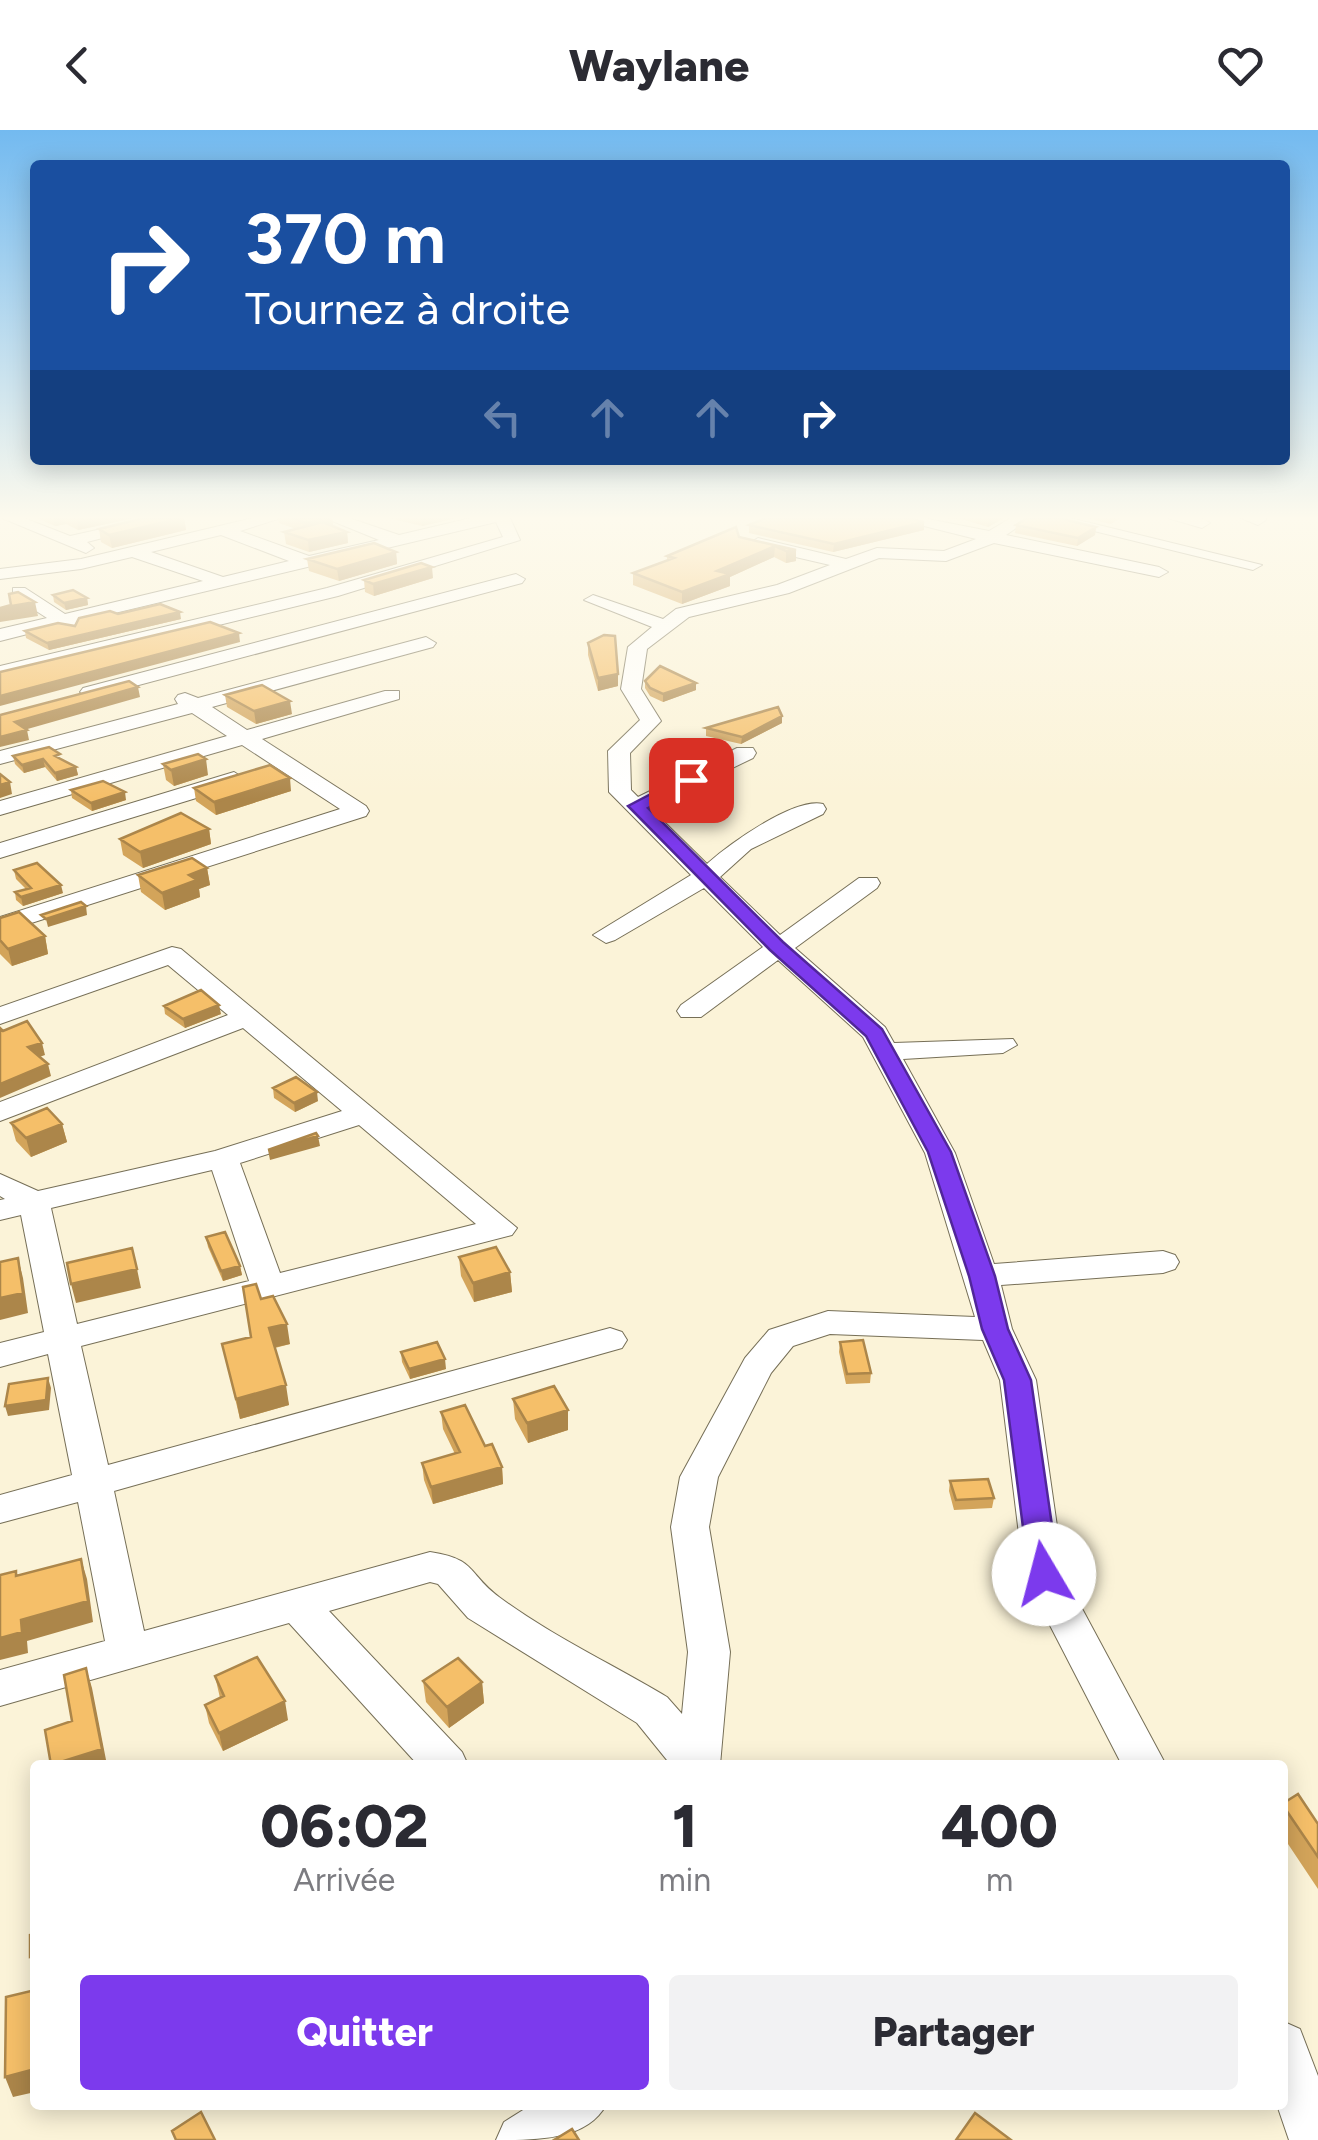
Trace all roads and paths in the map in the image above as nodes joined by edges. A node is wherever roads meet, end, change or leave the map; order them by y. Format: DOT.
graph roads {
  1 [pos="45,612"];
  2 [pos="97,612"];
  3 [pos="250,612"];
  4 [pos="368,612"];
  5 [pos="401,612"];
  6 [pos="626,612"];
  7 [pos="692,612"];
  8 [pos="379,618"];
  9 [pos="63,620"];
  10 [pos="666,626"];
  11 [pos="0,635"];
  12 [pos="104,647"];
  13 [pos="0,672"];
  14 [pos="150,676"];
  15 [pos="392,695"];
  16 [pos="75,696"];
  17 [pos="195,705"];
  18 [pos="244,737"];
  19 [pos="745,753"];
  20 [pos="0,758"];
  21 [pos="284,763"];
  22 [pos="637,806"];
  23 [pos="0,808"];
  24 [pos="815,809"];
  25 [pos="1,849"];
  26 [pos="707,876"];
  27 [pos="868,883"];
  28 [pos="0,926"];
  29 [pos="606,935"];
  30 [pos="776,946"];
  31 [pos="691,1011"];
  32 [pos="0,1016"];
  33 [pos="248,1017"];
  34 [pos="1003,1044"];
  35 [pos="885,1052"];
  36 [pos="0,1112"];
  37 [pos="364,1114"];
  38 [pos="223,1158"];
  39 [pos="0,1184"];
  40 [pos="17,1206"];
  41 [pos="1164,1262"];
  42 [pos="982,1276"];
  43 [pos="268,1286"];
  44 [pos="995,1329"];
  45 [pos="63,1338"];
  46 [pos="610,1340"];
  47 [pos="0,1355"];
  48 [pos="92,1484"];
  49 [pos="0,1509"];
  50 [pos="296,1603"];
  51 [pos="128,1651"];
  52 [pos="0,1688"];
  53 [pos="441,1760"];
  54 [pos="694,1760"];
  55 [pos="698,1760"];
  56 [pos="1141,1760"];
  57 [pos="1288,2066"];
  58 [pos="572,2110"];
  59 [pos="522,2140"];
  60 [pos="1315,2140"];
  1 -- 9 [label="street"];
  2 -- 9 [label="street"];
  3 -- 12 [label="street"];
  4 -- 8 [label="street"];
  5 -- 8 [label="street"];
  6 -- 10 [label="street"];
  7 -- 10 [label="street"];
  8 -- 14 [label="street"];
  8 -- 17 [label="street"];
  9 -- 11 [label="street"];
  9 -- 12 [label="street"];
  10 -- 22 [label="street"];
  12 -- 13 [label="street"];
  12 -- 14 [label="street"];
  14 -- 16 [label="street"];
  14 -- 17 [label="street"];
  15 -- 18 [label="street"];
  17 -- 18 [label="street"];
  17 -- 20 [label="street"];
  18 -- 21 [label="street"];
  18 -- 23 [label="street"];
  19 -- 22 [label="street"];
  21 -- 25 [label="street"];
  21 -- 28 [label="street"];
  22 -- 26 [label="street"];
  24 -- 26 [label="street"];
  26 -- 29 [label="street"];
  26 -- 30 [label="street"];
  27 -- 30 [label="street"];
  30 -- 31 [label="street"];
  30 -- 35 [label="street"];
  32 -- 33 [label="street"];
  33 -- 36 [label="street"];
  33 -- 37 [label="street"];
  34 -- 35 [label="street"];
  35 -- 42 [label="street"];
  37 -- 38 [label="street"];
  37 -- 43 [label="street"];
  38 -- 40 [label="street"];
  38 -- 43 [label="street"];
  39 -- 40 [label="street"];
  40 -- 45 [label="street"];
  41 -- 42 [label="street"];
  42 -- 44 [label="street"];
  43 -- 45 [label="street"];
  44 -- 55 [label="street"];
  44 -- 56 [label="street"];
  45 -- 47 [label="street"];
  45 -- 48 [label="street"];
  46 -- 48 [label="street"];
  48 -- 49 [label="street"];
  48 -- 51 [label="street"];
  50 -- 51 [label="street"];
  50 -- 53 [label="street"];
  50 -- 54 [label="street"];
  51 -- 52 [label="street"];
  57 -- 60 [label="street"];
  58 -- 59 [label="street"];
}
